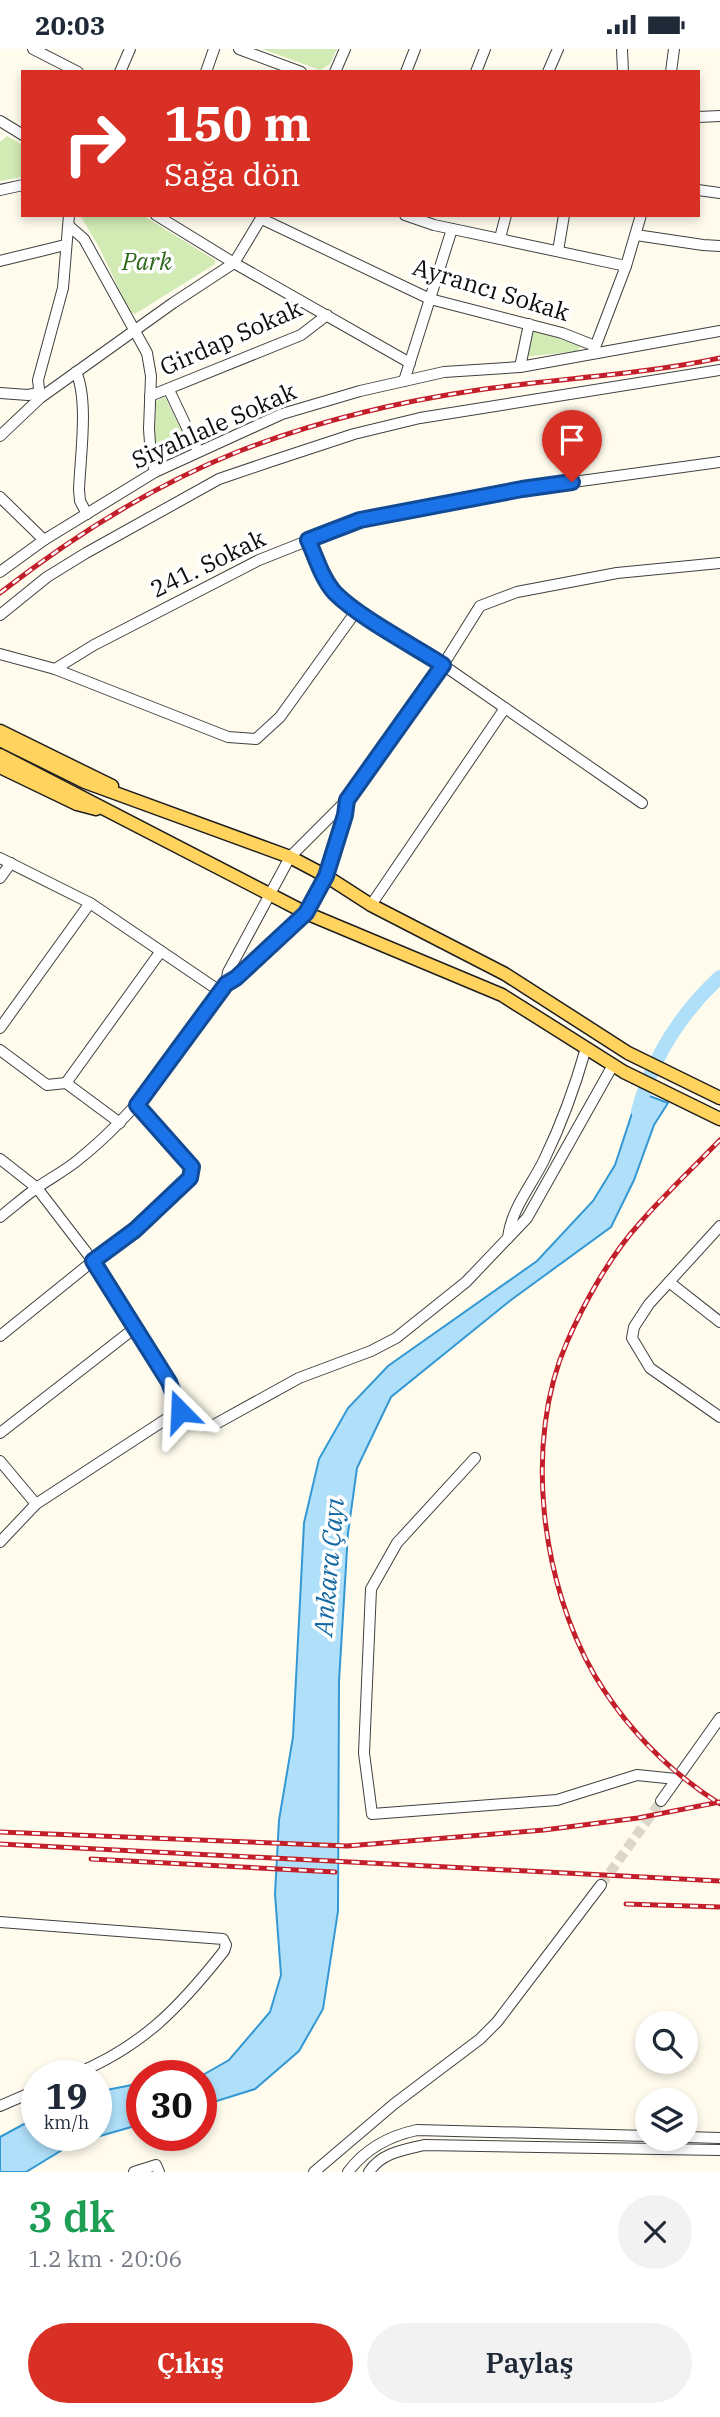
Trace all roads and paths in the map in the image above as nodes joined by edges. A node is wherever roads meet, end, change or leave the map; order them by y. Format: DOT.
graph roads {
  1 [pos="33,49"];
  2 [pos="130,49"];
  3 [pos="214,49"];
  4 [pos="240,49"];
  5 [pos="345,49"];
  6 [pos="415,49"];
  7 [pos="485,49"];
  8 [pos="558,49"];
  9 [pos="622,49"];
  10 [pos="674,49"];
  11 [pos="45,52"];
  12 [pos="75,70"];
  13 [pos="121,70"];
  14 [pos="207,70"];
  15 [pos="296,70"];
  16 [pos="336,70"];
  17 [pos="407,70"];
  18 [pos="477,70"];
  19 [pos="549,70"];
  20 [pos="623,70"];
  21 [pos="671,70"];
  22 [pos="720,116"];
  23 [pos="700,117"];
  24 [pos="0,121"];
  25 [pos="10,128"];
  26 [pos="21,134"];
  27 [pos="0,136"];
  28 [pos="21,185"];
  29 [pos="0,190"];
  30 [pos="700,190"];
  31 [pos="720,193"];
  32 [pos="159,217"];
  33 [pos="263,217"];
  34 [pos="505,217"];
  35 [pos="565,217"];
  36 [pos="640,217"];
  37 [pos="428,219"];
  38 [pos="69,221"];
  39 [pos="452,229"];
  40 [pos="636,235"];
  41 [pos="500,238"];
  42 [pos="65,245"];
  43 [pos="720,246"];
  44 [pos="558,251"];
  45 [pos="0,261"];
  46 [pos="234,263"];
  47 [pos="626,266"];
  48 [pos="430,299"];
  49 [pos="327,315"];
  50 [pos="529,324"];
  51 [pos="134,329"];
  52 [pos="720,331"];
  53 [pos="594,350"];
  54 [pos="410,363"];
  55 [pos="520,367"];
  56 [pos="720,370"];
  57 [pos="76,372"];
  58 [pos="404,381"];
  59 [pos="169,390"];
  60 [pos="0,393"];
  61 [pos="39,395"];
  62 [pos="150,396"];
  63 [pos="0,436"];
  64 [pos="198,451"];
  65 [pos="720,462"];
  66 [pos="155,472"];
  67 [pos="0,497"];
  68 [pos="87,514"];
  69 [pos="44,540"];
  70 [pos="308,540"];
  71 [pos="720,563"];
  72 [pos="0,572"];
  73 [pos="357,610"];
  74 [pos="0,615"];
  75 [pos="0,654"];
  76 [pos="443,665"];
  77 [pos="55,669"];
  78 [pos="505,708"];
  79 [pos="0,731"];
  80 [pos="0,740"];
  81 [pos="0,755"];
  82 [pos="0,767"];
  83 [pos="132,800"];
  84 [pos="347,800"];
  85 [pos="642,803"];
  86 [pos="126,819"];
  87 [pos="290,857"];
  88 [pos="0,858"];
  89 [pos="11,863"];
  90 [pos="326,876"];
  91 [pos="0,878"];
  92 [pos="268,894"];
  93 [pos="90,903"];
  94 [pos="371,905"];
  95 [pos="306,913"];
  96 [pos="161,951"];
  97 [pos="224,988"];
  98 [pos="0,1028"];
  99 [pos="586,1048"];
  100 [pos="0,1050"];
  101 [pos="619,1068"];
  102 [pos="66,1083"];
  103 [pos="720,1098"];
  104 [pos="137,1105"];
  105 [pos="720,1119"];
  106 [pos="120,1123"];
  107 [pos="0,1159"];
  108 [pos="37,1188"];
  109 [pos="0,1217"];
  110 [pos="720,1226"];
  111 [pos="508,1238"];
  112 [pos="93,1261"];
  113 [pos="669,1282"];
  114 [pos="720,1322"];
  115 [pos="136,1327"];
  116 [pos="0,1336"];
  117 [pos="180,1411"];
  118 [pos="720,1417"];
  119 [pos="0,1433"];
  120 [pos="475,1458"];
  121 [pos="0,1461"];
  122 [pos="36,1504"];
  123 [pos="0,1542"];
  124 [pos="720,1718"];
  125 [pos="676,1779"];
  126 [pos="661,1801"];
  127 [pos="601,1885"];
  128 [pos="0,1922"];
  129 [pos="107,2060"];
  130 [pos="21,2097"];
  131 [pos="0,2106"];
  132 [pos="635,2136"];
  133 [pos="698,2137"];
  134 [pos="720,2138"];
  135 [pos="720,2150"];
  136 [pos="134,2172"];
  137 [pos="159,2172"];
  138 [pos="314,2172"];
  139 [pos="348,2172"];
  140 [pos="369,2172"];
  1 -- 11 [label="street"];
  2 -- 13 [label="street"];
  3 -- 14 [label="street"];
  4 -- 15 [label="street"];
  5 -- 16 [label="street"];
  6 -- 17 [label="street"];
  7 -- 18 [label="street"];
  8 -- 19 [label="street"];
  9 -- 20 [label="street"];
  10 -- 21 [label="street"];
  11 -- 12 [label="street"];
  22 -- 23 [label="street"];
  24 -- 25 [label="street"];
  25 -- 26 [label="street"];
  25 -- 27 [label="street"];
  28 -- 29 [label="street"];
  30 -- 31 [label="street"];
  32 -- 46 [label="street"];
  33 -- 46 [label="street"];
  33 -- 48 [label="street, Ayrancı Sokak"];
  34 -- 41 [label="street"];
  35 -- 44 [label="street"];
  36 -- 40 [label="street"];
  37 -- 39 [label="street"];
  38 -- 42 [label="street"];
  38 -- 51 [label="street"];
  39 -- 41 [label="street"];
  39 -- 48 [label="street"];
  40 -- 43 [label="street"];
  40 -- 47 [label="street"];
  41 -- 44 [label="street"];
  42 -- 45 [label="street"];
  42 -- 61 [label="street"];
  44 -- 47 [label="street"];
  46 -- 49 [label="street"];
  46 -- 51 [label="street"];
  47 -- 53 [label="street"];
  48 -- 50 [label="street, Ayrancı Sokak"];
  48 -- 54 [label="street"];
  49 -- 54 [label="street"];
  49 -- 59 [label="street, Girdap Sokak"];
  50 -- 53 [label="street, Ayrancı Sokak"];
  50 -- 55 [label="street"];
  51 -- 57 [label="street"];
  51 -- 62 [label="street"];
  52 -- 53 [label="street, Siyahlale Sokak"];
  53 -- 55 [label="street, Siyahlale Sokak"];
  54 -- 58 [label="street"];
  55 -- 58 [label="street, Siyahlale Sokak"];
  56 -- 74 [label="street"];
  57 -- 61 [label="street"];
  57 -- 68 [label="street"];
  58 -- 64 [label="street, Siyahlale Sokak"];
  59 -- 62 [label="street, Girdap Sokak"];
  59 -- 64 [label="street"];
  60 -- 61 [label="street"];
  61 -- 63 [label="street"];
  62 -- 66 [label="street"];
  64 -- 66 [label="street, Siyahlale Sokak"];
  65 -- 70 [label="street, 241. Sokak"];
  66 -- 68 [label="street, Siyahlale Sokak"];
  67 -- 69 [label="street"];
  68 -- 69 [label="street, Siyahlale Sokak"];
  69 -- 72 [label="street, Siyahlale Sokak"];
  70 -- 73 [label="street"];
  70 -- 77 [label="street, 241. Sokak"];
  71 -- 76 [label="street"];
  73 -- 76 [label="street"];
  73 -- 77 [label="street"];
  75 -- 77 [label="street"];
  76 -- 78 [label="street"];
  76 -- 84 [label="street"];
  78 -- 85 [label="street"];
  78 -- 94 [label="street"];
  79 -- 83 [label="main road"];
  80 -- 83 [label="main road"];
  81 -- 86 [label="main road"];
  82 -- 86 [label="main road"];
  83 -- 87 [label="main road"];
  84 -- 87 [label="street"];
  84 -- 90 [label="street"];
  86 -- 92 [label="main road"];
  87 -- 90 [label="main road"];
  87 -- 92 [label="street"];
  88 -- 89 [label="street"];
  89 -- 91 [label="street"];
  89 -- 93 [label="street"];
  90 -- 94 [label="main road"];
  90 -- 95 [label="street"];
  92 -- 95 [label="main road"];
  92 -- 97 [label="street"];
  93 -- 96 [label="street"];
  93 -- 98 [label="street"];
  94 -- 103 [label="main road"];
  95 -- 97 [label="street"];
  95 -- 99 [label="main road"];
  96 -- 97 [label="street"];
  96 -- 102 [label="street"];
  97 -- 104 [label="street"];
  99 -- 101 [label="main road"];
  99 -- 111 [label="street"];
  100 -- 102 [label="street"];
  101 -- 105 [label="main road"];
  101 -- 111 [label="street"];
  102 -- 106 [label="street"];
  104 -- 106 [label="street"];
  104 -- 112 [label="street"];
  106 -- 108 [label="street"];
  107 -- 108 [label="street"];
  108 -- 109 [label="street"];
  108 -- 112 [label="street"];
  110 -- 113 [label="street"];
  111 -- 117 [label="street"];
  112 -- 115 [label="street"];
  112 -- 116 [label="street"];
  113 -- 114 [label="street"];
  113 -- 118 [label="street"];
  115 -- 117 [label="street"];
  115 -- 119 [label="street"];
  117 -- 122 [label="street"];
  120 -- 125 [label="street"];
  121 -- 122 [label="street"];
  122 -- 123 [label="street"];
  124 -- 125 [label="street"];
  125 -- 126 [label="street"];
  127 -- 138 [label="street"];
  128 -- 129 [label="street"];
  130 -- 131 [label="street"];
  132 -- 139 [label="street"];
  133 -- 134 [label="street"];
  135 -- 140 [label="street"];
  136 -- 137 [label="street"];
}
